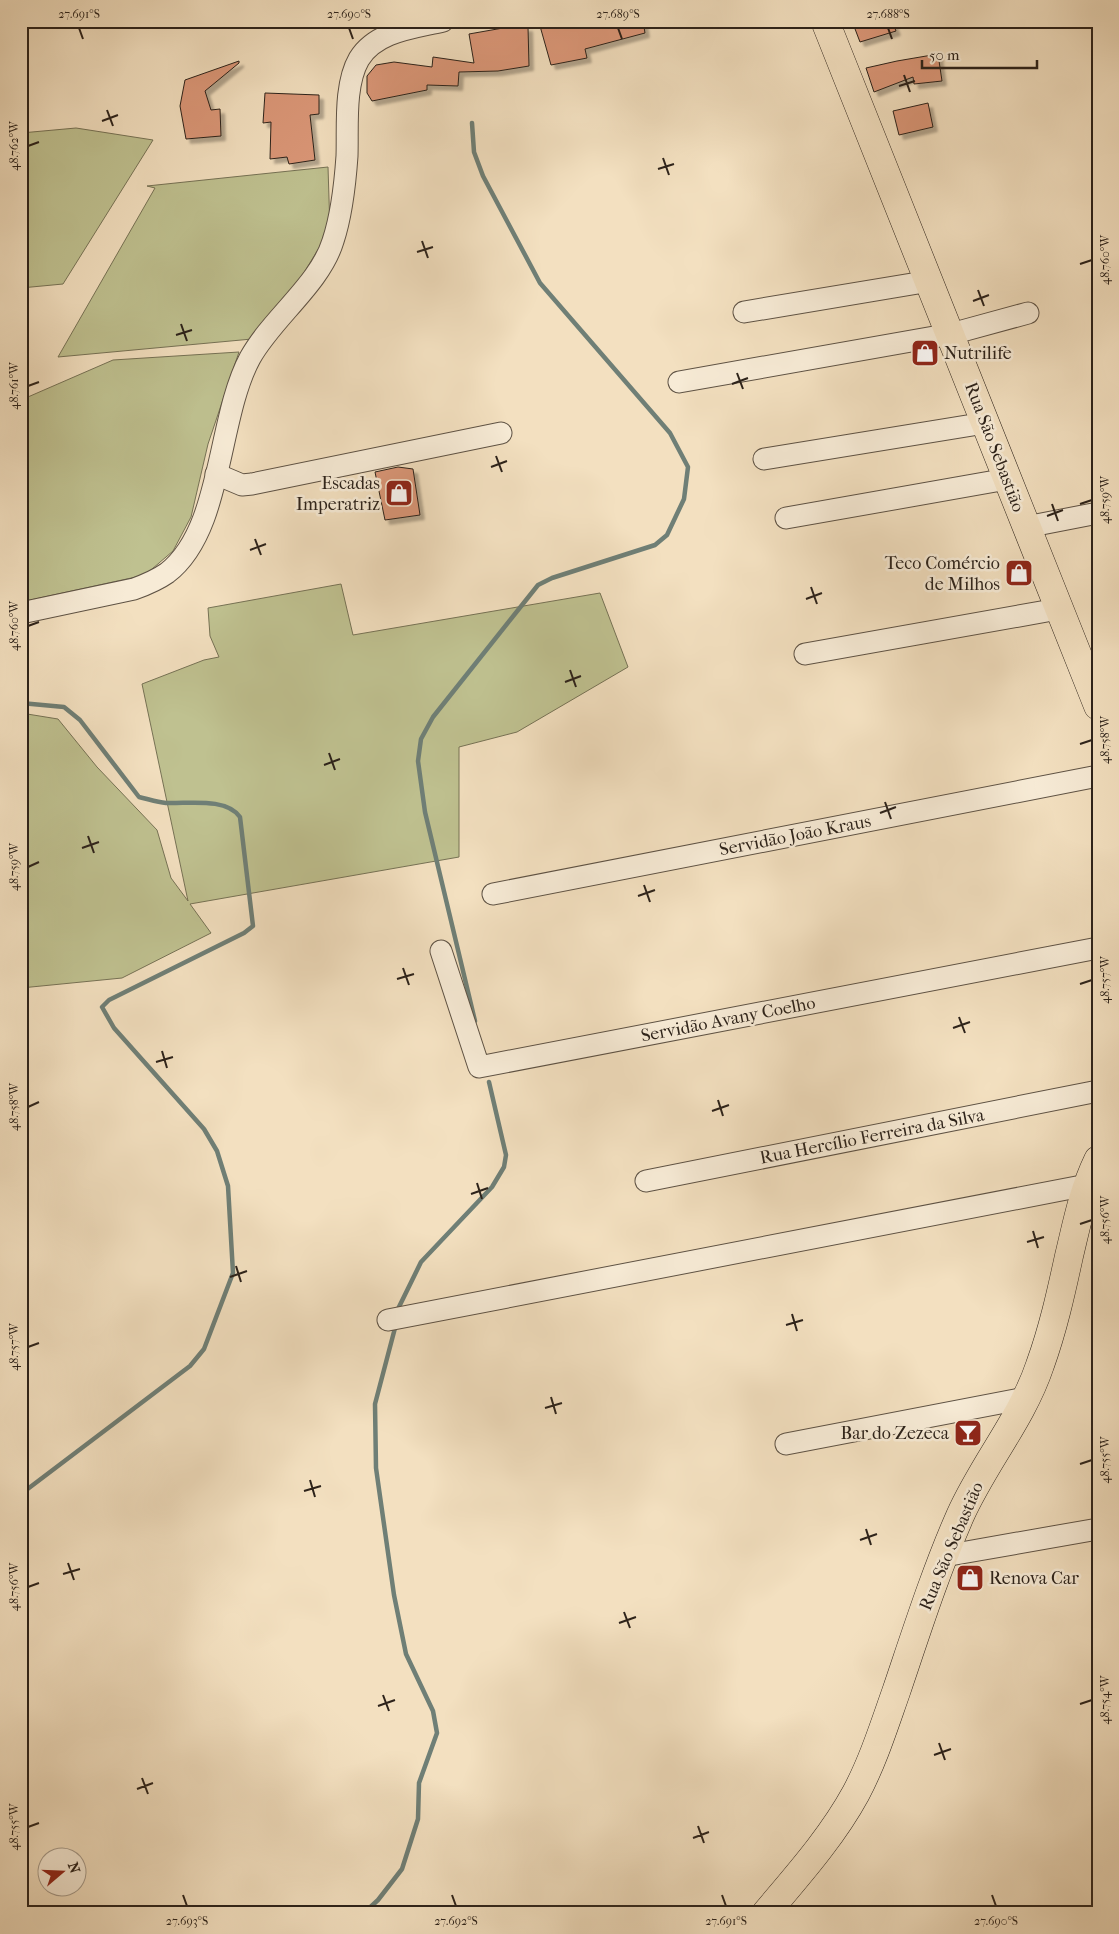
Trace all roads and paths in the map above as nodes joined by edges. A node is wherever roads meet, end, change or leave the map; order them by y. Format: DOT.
graph roads {
  1 [pos="443,21"];
  2 [pos="826,21"];
  3 [pos="930,281"];
  4 [pos="744,312"];
  5 [pos="1028,313"];
  6 [pos="951,334"];
  7 [pos="679,382"];
  8 [pos="985,422"];
  9 [pos="501,433"];
  10 [pos="764,459"];
  11 [pos="216,474"];
  12 [pos="1007,479"];
  13 [pos="1098,513"];
  14 [pos="786,518"];
  15 [pos="1026,527"];
  16 [pos="1058,609"];
  17 [pos="21,613"];
  18 [pos="805,654"];
  19 [pos="1098,706"];
  20 [pos="1098,776"];
  21 [pos="493,894"];
  22 [pos="1098,948"];
  23 [pos="441,951"];
  24 [pos="1098,1091"];
  25 [pos="1093,1173"];
  26 [pos="646,1181"];
  27 [pos="388,1320"];
  28 [pos="1026,1398"];
  29 [pos="786,1444"];
  30 [pos="1098,1529"];
  31 [pos="944,1556"];
  32 [pos="766,1913"];
  1 -- 11 [label="street"];
  2 -- 3 [label="main road, Rua São Sebastião"];
  3 -- 4 [label="street"];
  3 -- 6 [label="main road, Rua São Sebastião"];
  5 -- 6 [label="street"];
  6 -- 7 [label="street"];
  6 -- 8 [label="main road, Rua São Sebastião"];
  8 -- 10 [label="street"];
  8 -- 12 [label="main road, Rua São Sebastião"];
  9 -- 11 [label="street"];
  11 -- 17 [label="street"];
  12 -- 14 [label="street"];
  12 -- 15 [label="main road, Rua São Sebastião"];
  13 -- 15 [label="street"];
  15 -- 16 [label="main road, Rua São Sebastião"];
  16 -- 18 [label="street"];
  16 -- 19 [label="main road, Rua São Sebastião"];
  20 -- 21 [label="street, Servidão João Kraus"];
  22 -- 23 [label="street, Servidão Avany Coelho"];
  24 -- 26 [label="street, Rua Hercílio Ferreira da Silva"];
  25 -- 27 [label="street"];
  25 -- 28 [label="main road, Rua São Sebastião"];
  28 -- 29 [label="street"];
  28 -- 31 [label="main road, Rua São Sebastião"];
  30 -- 31 [label="street"];
  31 -- 32 [label="main road, Rua São Sebastião"];
}
